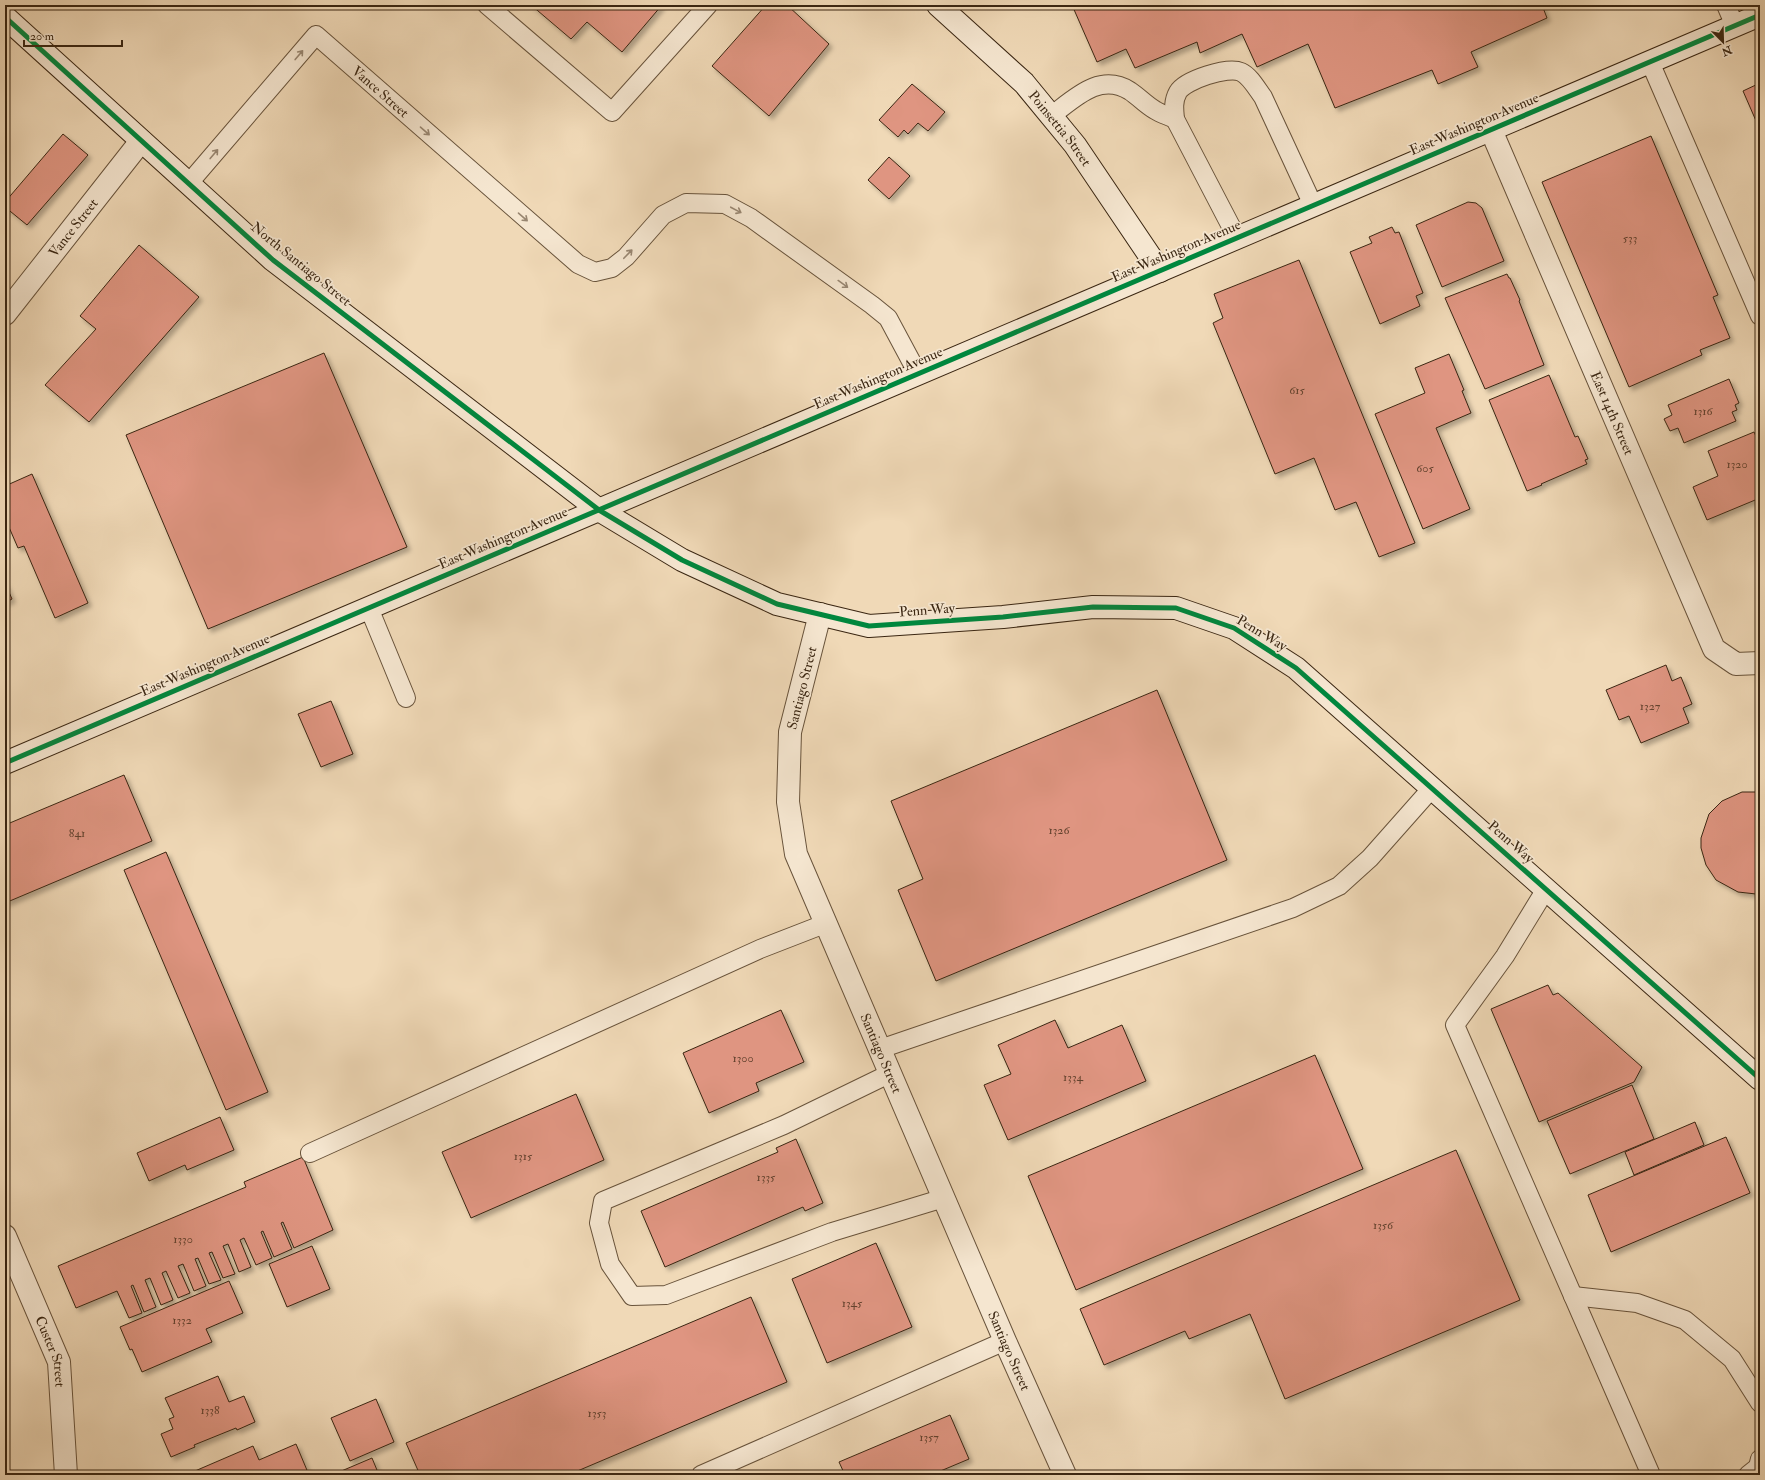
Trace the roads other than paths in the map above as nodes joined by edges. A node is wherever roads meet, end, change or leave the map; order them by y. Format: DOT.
graph roads {
  1 [pos="487,5"];
  2 [pos="708,5"];
  3 [pos="938,5"];
  4 [pos="1726,5"];
  5 [pos="1760,15"];
  6 [pos="5,17"];
  7 [pos="1735,26"];
  8 [pos="1650,62"];
  9 [pos="1051,116"];
  10 [pos="1175,119"];
  11 [pos="1491,130"];
  12 [pos="141,141"];
  13 [pos="188,183"];
  14 [pos="1313,205"];
  15 [pos="1237,238"];
  16 [pos="1160,271"];
  17 [pos="5,314"];
  18 [pos="1760,316"];
  19 [pos="918,374"];
  20 [pos="599,510"];
  21 [pos="369,608"];
  22 [pos="820,614"];
  23 [pos="1760,663"];
  24 [pos="406,698"];
  25 [pos="5,763"];
  26 [pos="1432,788"];
  27 [pos="1546,889"];
  28 [pos="826,923"];
  29 [pos="880,1049"];
  30 [pos="891,1074"];
  31 [pos="1760,1079"];
  32 [pos="310,1153"];
  33 [pos="944,1198"];
  34 [pos="5,1236"];
  35 [pos="1573,1296"];
  36 [pos="1005,1341"];
  37 [pos="1760,1403"];
  38 [pos="1760,1459"];
  39 [pos="66,1475"];
  40 [pos="701,1475"];
  41 [pos="1065,1475"];
  42 [pos="1651,1475"];
  43 [pos="1748,1475"];
  1 -- 2 [label="lane"];
  3 -- 9 [label="street, Poinsettia Street"];
  4 -- 7 [label="lane"];
  5 -- 7 [label="street, East Washington Avenue"];
  6 -- 12 [label="street, North Santiago Street"];
  7 -- 8 [label="street, East Washington Avenue"];
  8 -- 11 [label="street, East Washington Avenue"];
  8 -- 18 [label="lane"];
  9 -- 10 [label="lane"];
  9 -- 16 [label="street, Poinsettia Street"];
  10 -- 14 [label="lane"];
  10 -- 15 [label="lane"];
  11 -- 14 [label="street, East Washington Avenue"];
  11 -- 23 [label="street, East 14th Street"];
  12 -- 13 [label="street, North Santiago Street"];
  12 -- 17 [label="street, Vance Street"];
  13 -- 19 [label="lane, Vance Street, one-way"];
  13 -- 20 [label="street, North Santiago Street"];
  14 -- 15 [label="street, East Washington Avenue"];
  15 -- 16 [label="street, East Washington Avenue"];
  16 -- 19 [label="street, East Washington Avenue"];
  19 -- 20 [label="street, East Washington Avenue"];
  20 -- 21 [label="street, East Washington Avenue"];
  20 -- 22 [label="street, Penn Way"];
  21 -- 24 [label="lane"];
  21 -- 25 [label="street, East Washington Avenue"];
  22 -- 26 [label="street, Penn Way"];
  22 -- 28 [label="street, Santiago Street"];
  26 -- 27 [label="street, Penn Way"];
  26 -- 29 [label="lane"];
  27 -- 31 [label="street, Penn Way"];
  27 -- 35 [label="lane"];
  28 -- 29 [label="street, Santiago Street"];
  28 -- 32 [label="lane"];
  29 -- 30 [label="street, Santiago Street"];
  30 -- 33 [label="street, Santiago Street"];
  30 -- 33 [label="lane"];
  33 -- 36 [label="street, Santiago Street"];
  34 -- 39 [label="street, Custer Street"];
  35 -- 37 [label="lane"];
  35 -- 42 [label="lane"];
  36 -- 40 [label="lane"];
  36 -- 41 [label="street, Santiago Street"];
  38 -- 43 [label="lane"];
}
